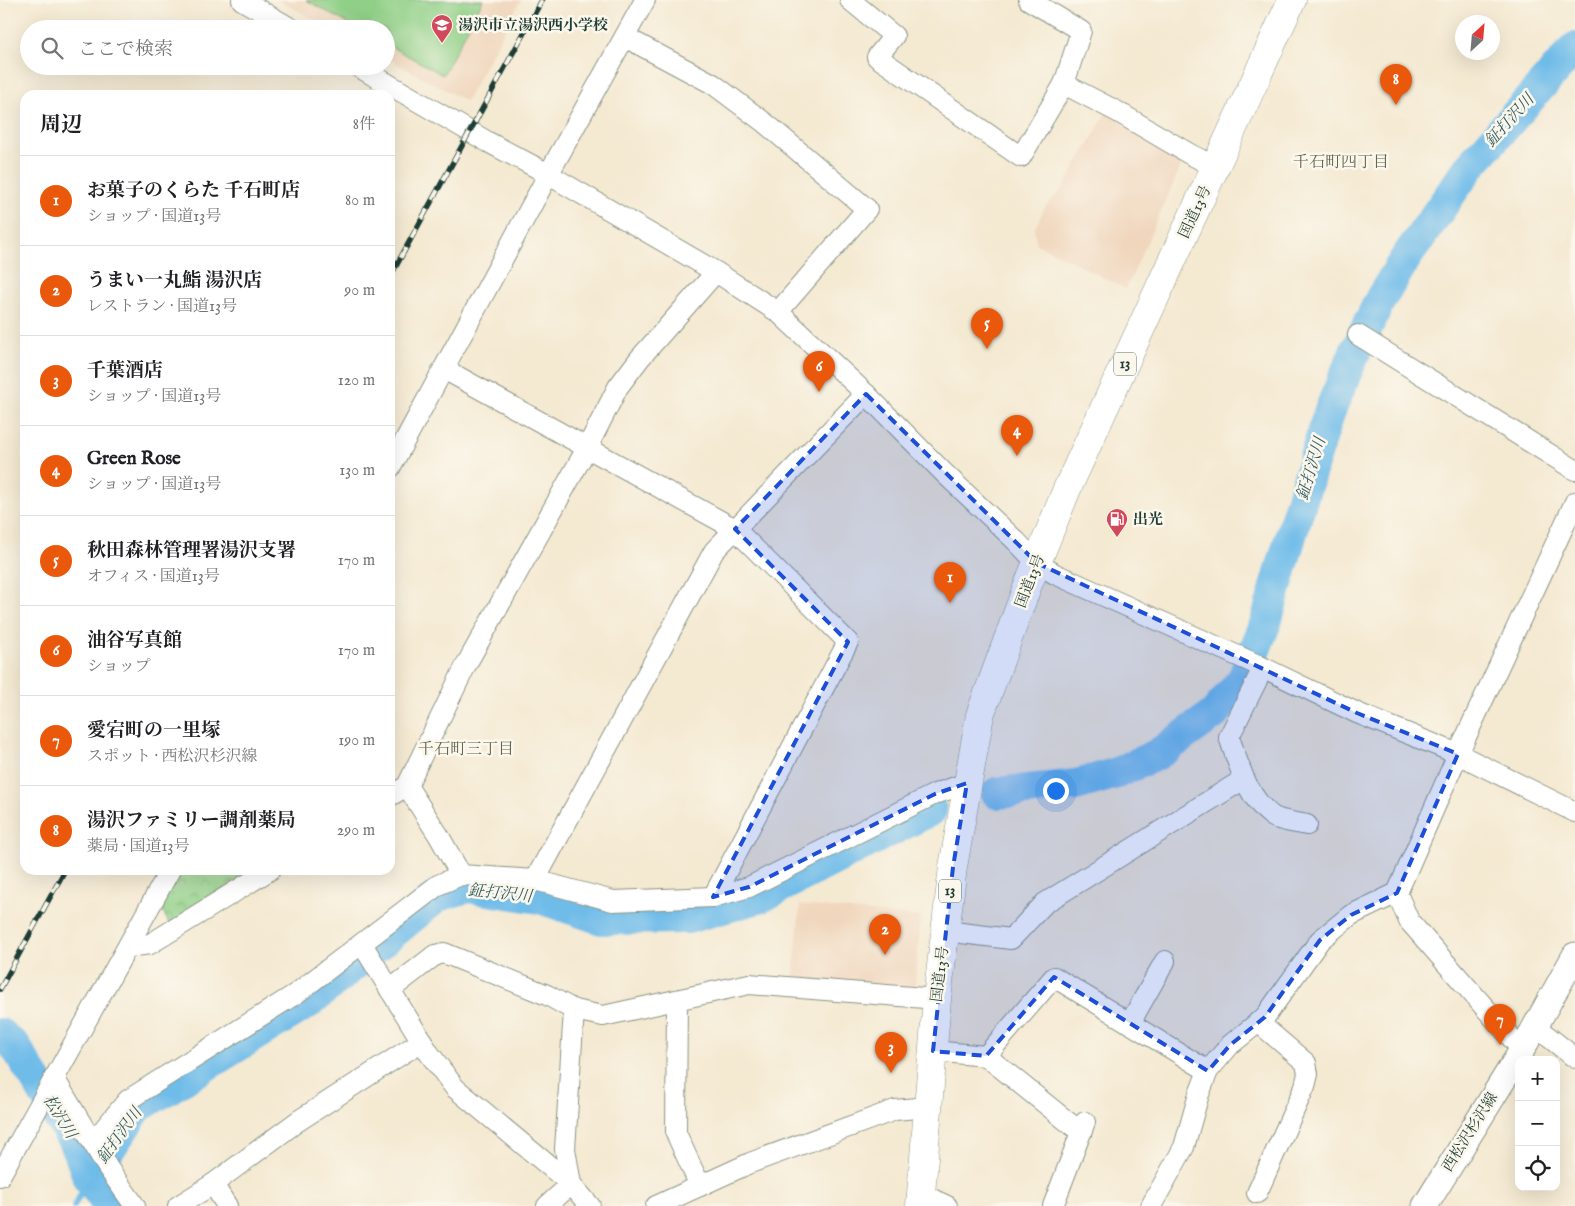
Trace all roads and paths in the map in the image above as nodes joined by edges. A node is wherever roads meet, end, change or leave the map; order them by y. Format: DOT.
graph roads {
  1 [pos="242,0"];
  2 [pos="645,0"];
  3 [pos="850,0"];
  4 [pos="1029,0"];
  5 [pos="1292,0"];
  6 [pos="276,20"];
  7 [pos="625,37"];
  8 [pos="373,75"];
  9 [pos="1064,84"];
  10 [pos="1215,167"];
  11 [pos="548,175"];
  12 [pos="716,272"];
  13 [pos="778,312"];
  14 [pos="1362,337"];
  15 [pos="444,369"];
  16 [pos="866,394"];
  17 [pos="587,448"];
  18 [pos="395,459"];
  19 [pos="1575,470"];
  20 [pos="1575,502"];
  21 [pos="735,529"];
  22 [pos="1037,563"];
  23 [pos="1254,664"];
  24 [pos="1458,754"];
  25 [pos="1244,779"];
  26 [pos="967,783"];
  27 [pos="398,791"];
  28 [pos="1575,812"];
  29 [pos="1307,825"];
  30 [pos="167,875"];
  31 [pos="262,875"];
  32 [pos="461,875"];
  33 [pos="535,880"];
  34 [pos="1397,893"];
  35 [pos="713,897"];
  36 [pos="945,931"];
  37 [pos="128,947"];
  38 [pos="366,950"];
  39 [pos="1575,955"];
  40 [pos="1165,961"];
  41 [pos="390,990"];
  42 [pos="937,999"];
  43 [pos="677,1000"];
  44 [pos="574,1010"];
  45 [pos="1258,1022"];
  46 [pos="1130,1023"];
  47 [pos="1536,1026"];
  48 [pos="422,1042"];
  49 [pos="1522,1050"];
  50 [pos="932,1051"];
  51 [pos="986,1056"];
  52 [pos="1575,1058"];
  53 [pos="1208,1071"];
  54 [pos="54,1078"];
  55 [pos="928,1107"];
  56 [pos="93,1142"];
  57 [pos="0,1176"];
  58 [pos="213,1184"];
  59 [pos="571,1184"];
  60 [pos="700,1186"];
  61 [pos="1257,1193"];
  62 [pos="921,1201"];
  63 [pos="135,1206"];
  64 [pos="178,1206"];
  65 [pos="227,1206"];
  66 [pos="547,1206"];
  67 [pos="590,1206"];
  68 [pos="656,1206"];
  69 [pos="947,1206"];
  70 [pos="1053,1206"];
  71 [pos="1152,1206"];
  72 [pos="1425,1206"];
  1 -- 6 [label="street"];
  2 -- 7 [label="street"];
  3 -- 9 [label="street"];
  4 -- 9 [label="street"];
  5 -- 10 [label="highway, 国道13号 / 13"];
  7 -- 11 [label="street"];
  7 -- 13 [label="street"];
  8 -- 11 [label="street"];
  9 -- 10 [label="street"];
  10 -- 22 [label="highway, 国道13号 / 13"];
  11 -- 12 [label="street"];
  11 -- 15 [label="street"];
  12 -- 13 [label="street"];
  12 -- 17 [label="street"];
  13 -- 16 [label="street"];
  14 -- 19 [label="street"];
  15 -- 17 [label="street"];
  15 -- 18 [label="street"];
  16 -- 21 [label="street"];
  16 -- 22 [label="street"];
  17 -- 21 [label="street"];
  17 -- 27 [label="street"];
  20 -- 24 [label="street"];
  21 -- 33 [label="street"];
  21 -- 35 [label="street"];
  22 -- 23 [label="street"];
  22 -- 26 [label="highway, 国道13号 / 13"];
  23 -- 24 [label="street"];
  23 -- 25 [label="street"];
  24 -- 28 [label="street"];
  24 -- 34 [label="street"];
  25 -- 29 [label="street"];
  25 -- 36 [label="street"];
  26 -- 35 [label="street"];
  26 -- 36 [label="highway, 国道13号 / 13"];
  27 -- 32 [label="street"];
  30 -- 37 [label="street"];
  31 -- 37 [label="street"];
  32 -- 33 [label="street"];
  32 -- 38 [label="street"];
  33 -- 35 [label="street"];
  34 -- 45 [label="street"];
  34 -- 49 [label="street"];
  36 -- 42 [label="highway, 国道13号 / 13"];
  37 -- 54 [label="street"];
  38 -- 41 [label="street"];
  38 -- 56 [label="street"];
  39 -- 47 [label="main road, 西松沢杉沢線"];
  40 -- 46 [label="street"];
  41 -- 44 [label="street"];
  41 -- 48 [label="street"];
  42 -- 43 [label="street"];
  42 -- 50 [label="highway, 国道13号 / 13"];
  43 -- 44 [label="street"];
  43 -- 60 [label="street"];
  44 -- 59 [label="street"];
  45 -- 53 [label="street"];
  45 -- 61 [label="street"];
  46 -- 51 [label="street"];
  46 -- 53 [label="street"];
  47 -- 49 [label="main road, 西松沢杉沢線"];
  47 -- 52 [label="street"];
  48 -- 58 [label="street"];
  48 -- 59 [label="street"];
  49 -- 72 [label="main road, 西松沢杉沢線"];
  50 -- 51 [label="street"];
  50 -- 55 [label="highway, 国道13号 / 13"];
  51 -- 70 [label="street"];
  53 -- 71 [label="street"];
  54 -- 56 [label="street"];
  54 -- 57 [label="street"];
  55 -- 60 [label="street"];
  55 -- 62 [label="highway, 国道13号 / 13"];
  56 -- 63 [label="street"];
  58 -- 64 [label="street"];
  58 -- 65 [label="street"];
  59 -- 66 [label="street"];
  59 -- 67 [label="street"];
  60 -- 68 [label="street"];
  62 -- 69 [label="street"];
}
